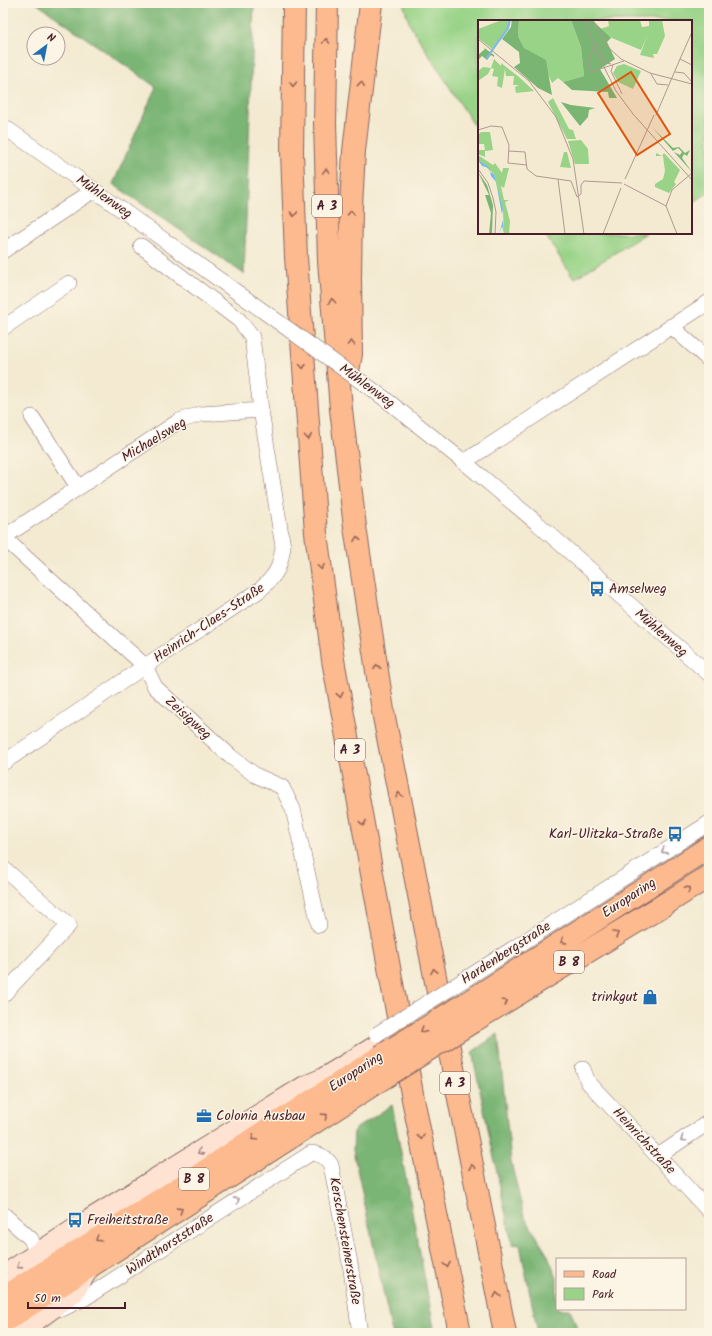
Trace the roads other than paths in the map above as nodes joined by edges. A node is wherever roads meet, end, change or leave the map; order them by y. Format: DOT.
graph roads {
  1 [pos="294,3"];
  2 [pos="327,3"];
  3 [pos="372,3"];
  4 [pos="3,126"];
  5 [pos="94,190"];
  6 [pos="141,246"];
  7 [pos="3,251"];
  8 [pos="69,283"];
  9 [pos="709,302"];
  10 [pos="5,323"];
  11 [pos="671,326"];
  12 [pos="709,360"];
  13 [pos="341,409"];
  14 [pos="261,410"];
  15 [pos="32,417"];
  16 [pos="464,462"];
  17 [pos="78,487"];
  18 [pos="3,537"];
  19 [pos="145,666"];
  20 [pos="709,674"];
  21 [pos="3,764"];
  22 [pos="709,823"];
  23 [pos="709,847"];
  24 [pos="3,868"];
  25 [pos="709,876"];
  26 [pos="319,925"];
  27 [pos="3,995"];
  28 [pos="470,1012"];
  29 [pos="384,1045"];
  30 [pos="583,1069"];
  31 [pos="709,1122"];
  32 [pos="320,1154"];
  33 [pos="658,1156"];
  34 [pos="709,1210"];
  35 [pos="3,1214"];
  36 [pos="37,1255"];
  37 [pos="88,1268"];
  38 [pos="3,1277"];
  39 [pos="3,1298"];
  40 [pos="3,1322"];
  41 [pos="20,1331"];
  42 [pos="360,1333"];
  43 [pos="460,1333"];
  44 [pos="505,1333"];
  1 -- 43 [label="main road, A 3, one-way"];
  13 -- 2 [label="main road, A 3, one-way"];
  13 -- 3 [label="main road, one-way"];
  4 -- 5 [label="street, Mühlenweg"];
  5 -- 7 [label="street"];
  5 -- 16 [label="street, Mühlenweg, bridge"];
  6 -- 14 [label="street, Heinrich-Claes-Straße"];
  8 -- 10 [label="street"];
  9 -- 11 [label="street"];
  11 -- 12 [label="street"];
  11 -- 16 [label="street"];
  44 -- 13 [label="main road, A 3, one-way"];
  14 -- 17 [label="street, Michaelsweg"];
  14 -- 19 [label="street, Heinrich-Claes-Straße"];
  15 -- 17 [label="street"];
  16 -- 20 [label="street, Mühlenweg"];
  17 -- 18 [label="street, Michaelsweg"];
  18 -- 19 [label="street, Zeisigweg"];
  19 -- 21 [label="street, Heinrich-Claes-Straße"];
  19 -- 26 [label="street, Zeisigweg"];
  22 -- 29 [label="street, Hardenbergstraße, one-way, bridge"];
  23 -- 28 [label="main road, Europaring / B 8, one-way"];
  24 -- 27 [label="street"];
  28 -- 25 [label="main road, Europaring / B 8, one-way"];
  28 -- 29 [label="main road, Europaring / B 8, one-way, bridge"];
  37 -- 28 [label="main road, Europaring / B 8, one-way, bridge"];
  29 -- 36 [label="main road, Hardenbergstraße, one-way"];
  29 -- 39 [label="main road, Europaring / B 8, one-way"];
  30 -- 33 [label="street, Heinrichstraße"];
  31 -- 33 [label="street, one-way"];
  41 -- 32 [label="street, Windthorststraße, one-way"];
  32 -- 42 [label="street, Kerschensteinerstraße"];
  33 -- 34 [label="street, Heinrichstraße"];
  35 -- 36 [label="street"];
  36 -- 38 [label="main road, Hardenbergstraße, one-way"];
  37 -- 40 [label="main road, Europaring / B 8"];
  37 -- 41 [label="main road"];
}
